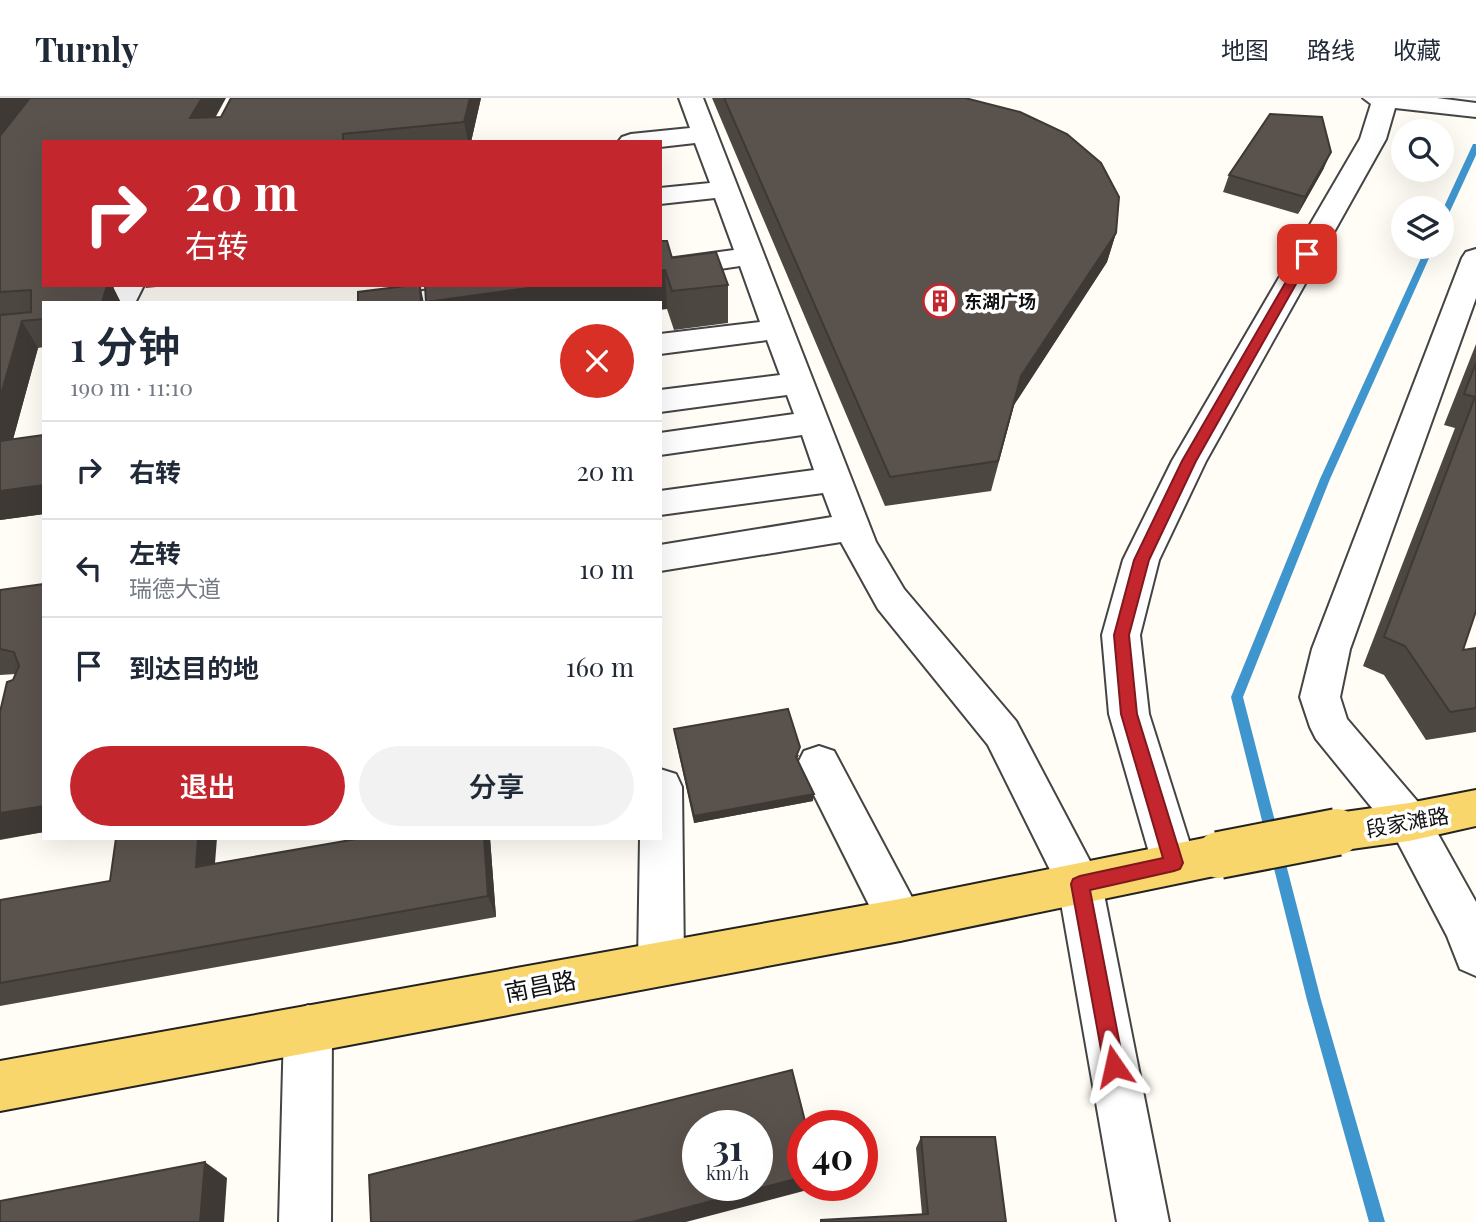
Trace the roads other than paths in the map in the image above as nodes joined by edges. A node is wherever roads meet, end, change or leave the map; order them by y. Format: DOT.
graph roads {
  1 [pos="691,98"];
  2 [pos="1380,99"];
  3 [pos="1476,110"];
  4 [pos="705,134"];
  5 [pos="650,140"];
  6 [pos="725,189"];
  7 [pos="662,196"];
  8 [pos="751,257"];
  9 [pos="1476,258"];
  10 [pos="662,269"];
  11 [pos="519,287"];
  12 [pos="416,301"];
  13 [pos="778,329"];
  14 [pos="662,344"];
  15 [pos="798,383"];
  16 [pos="662,401"];
  17 [pos="813,422"];
  18 [pos="662,444"];
  19 [pos="835,479"];
  20 [pos="662,503"];
  21 [pos="856,535"];
  22 [pos="662,558"];
  23 [pos="819,763"];
  24 [pos="1476,808"];
  25 [pos="1409,822"];
  26 [pos="661,840"];
  27 [pos="1219,855"];
  28 [pos="1174,863"];
  29 [pos="1080,884"];
  30 [pos="901,920"];
  31 [pos="1476,954"];
  32 [pos="661,963"];
  33 [pos="308,1029"];
  34 [pos="0,1086"];
  35 [pos="305,1222"];
  36 [pos="1143,1222"];
  1 -- 4 [label="street"];
  2 -- 3 [label="street"];
  2 -- 28 [label="street"];
  4 -- 5 [label="street"];
  4 -- 6 [label="street"];
  6 -- 7 [label="street"];
  6 -- 8 [label="street"];
  8 -- 10 [label="street"];
  8 -- 13 [label="street"];
  9 -- 25 [label="street"];
  11 -- 12 [label="street"];
  13 -- 14 [label="street"];
  13 -- 15 [label="street"];
  15 -- 16 [label="street"];
  15 -- 17 [label="street"];
  17 -- 18 [label="street"];
  17 -- 19 [label="street"];
  19 -- 20 [label="street"];
  19 -- 21 [label="street"];
  21 -- 22 [label="street"];
  21 -- 29 [label="street"];
  23 -- 30 [label="street"];
  24 -- 25 [label="main road, 段家滩路"];
  25 -- 27 [label="main road, 段家滩路, bridge"];
  25 -- 31 [label="street"];
  26 -- 32 [label="street"];
  27 -- 28 [label="main road, 南昌路"];
  28 -- 29 [label="main road, 南昌路"];
  29 -- 30 [label="main road, 南昌路"];
  29 -- 36 [label="street"];
  30 -- 32 [label="main road, 南昌路"];
  32 -- 33 [label="main road, 南昌路"];
  33 -- 34 [label="main road, 南昌路"];
  33 -- 35 [label="street"];
}
